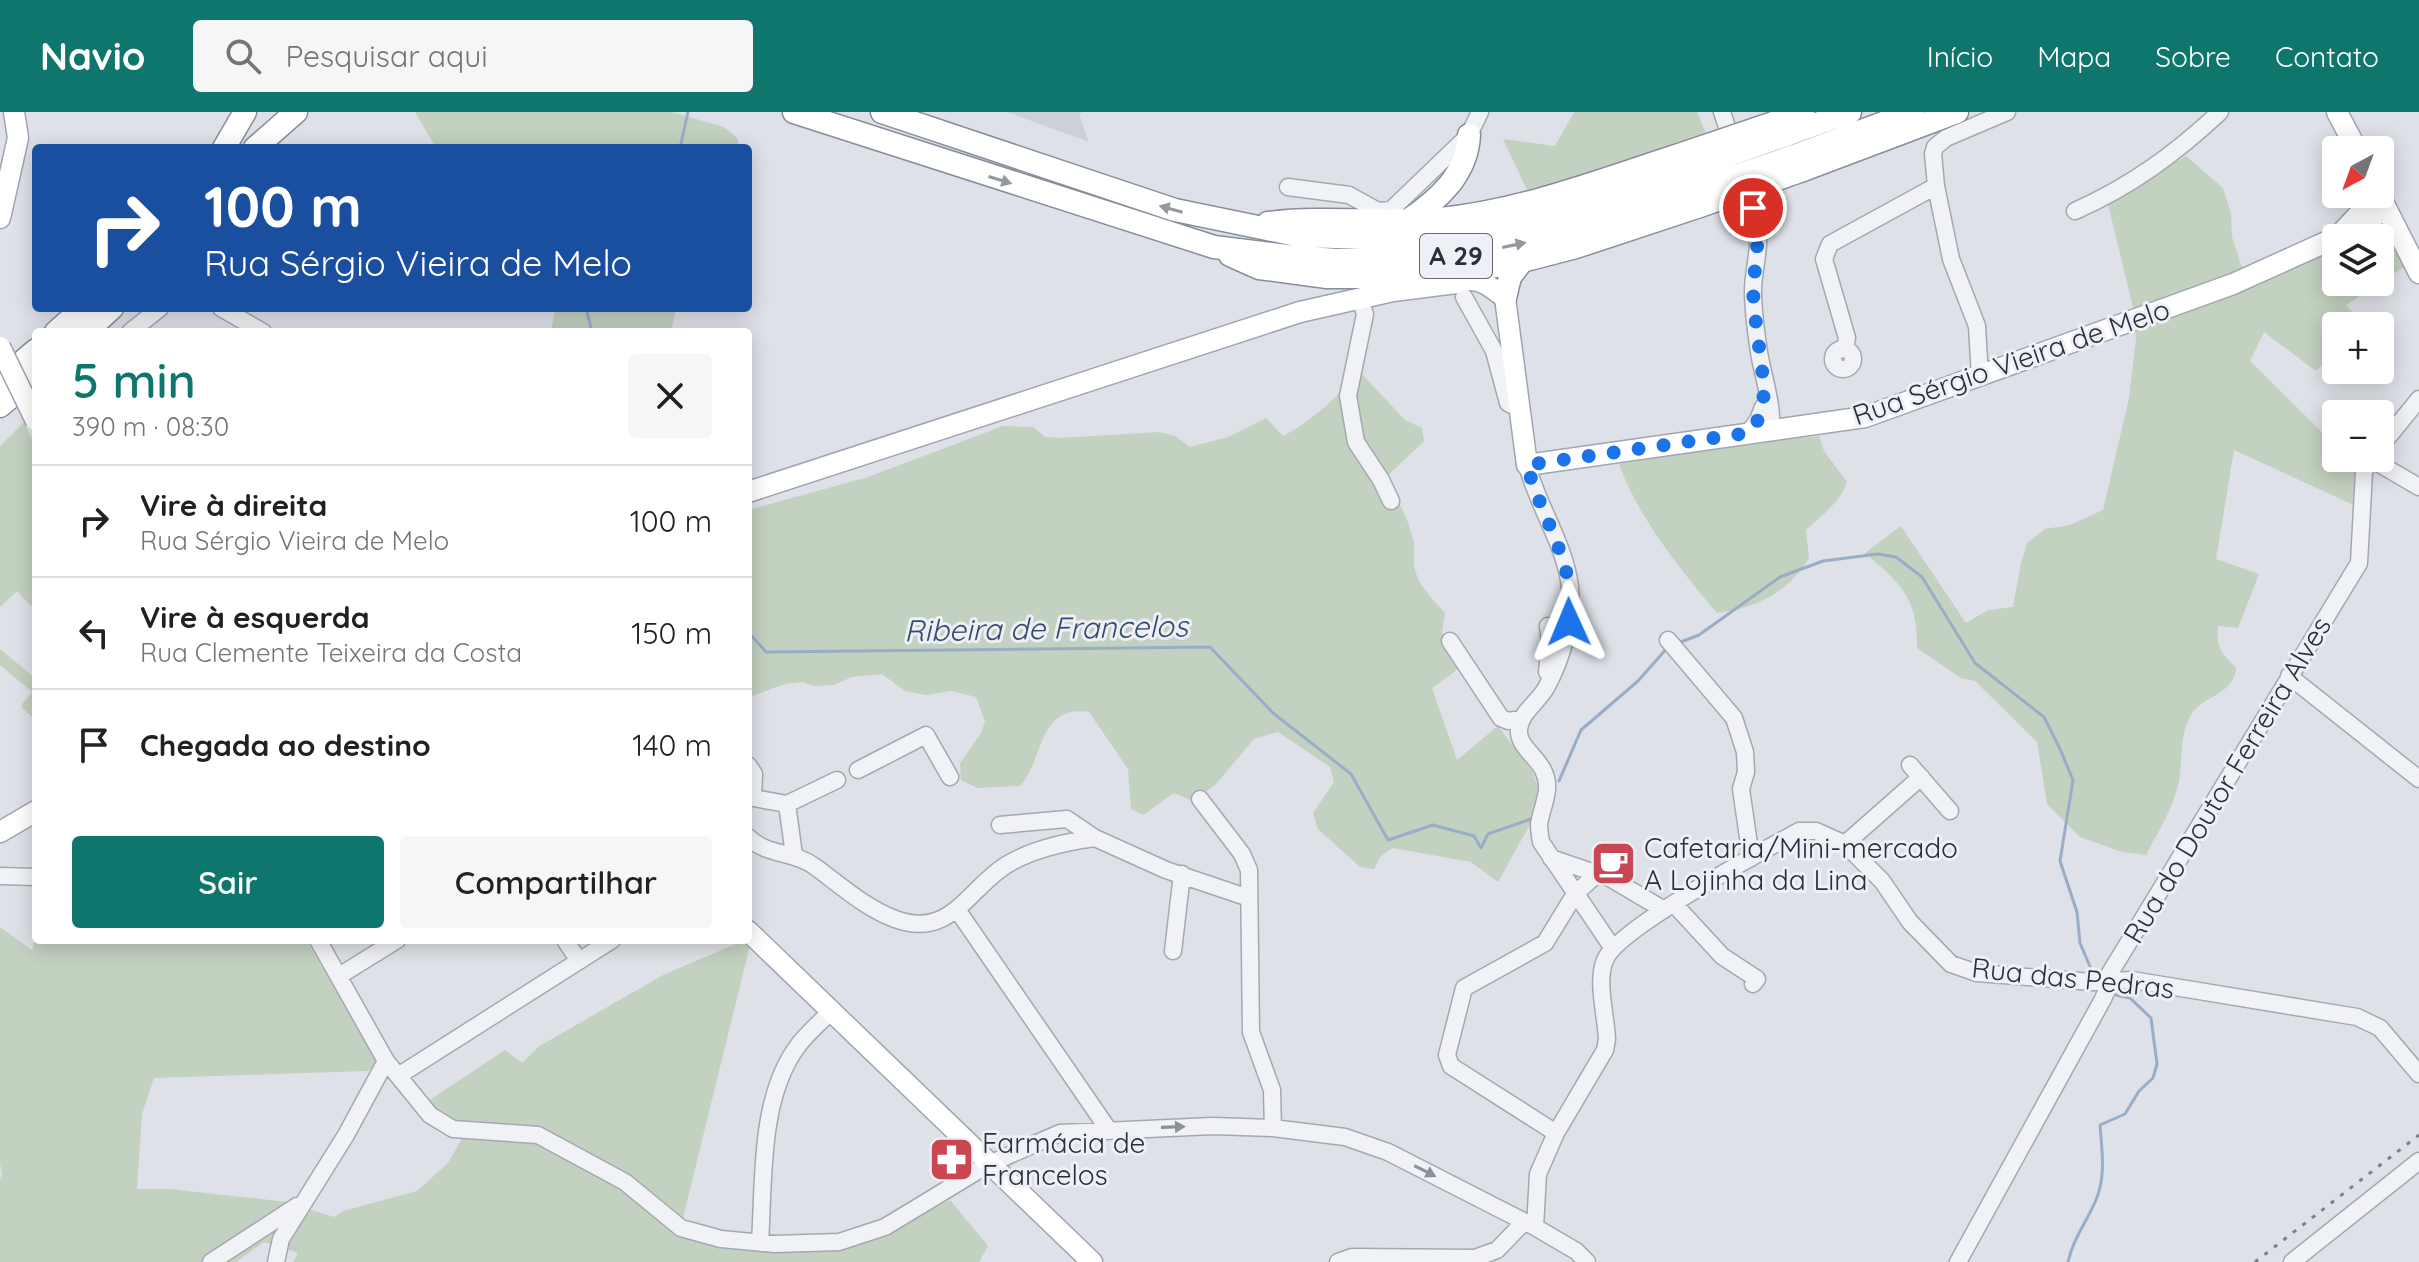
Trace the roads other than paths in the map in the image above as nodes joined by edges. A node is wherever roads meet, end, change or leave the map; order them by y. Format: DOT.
graph roads {
  1 [pos="14,112"];
  2 [pos="227,112"];
  3 [pos="245,112"];
  4 [pos="257,112"];
  5 [pos="296,112"];
  6 [pos="794,112"];
  7 [pos="882,112"];
  8 [pos="1480,112"];
  9 [pos="1722,112"];
  10 [pos="1850,112"];
  11 [pos="1913,112"];
  12 [pos="1957,112"];
  13 [pos="2007,112"];
  14 [pos="2220,112"];
  15 [pos="2337,112"];
  16 [pos="1793,132"];
  17 [pos="1469,135"];
  18 [pos="2350,136"];
  19 [pos="216,144"];
  20 [pos="226,144"];
  21 [pos="238,144"];
  22 [pos="260,144"];
  23 [pos="1686,182"];
  24 [pos="1936,186"];
  25 [pos="1288,187"];
  26 [pos="2386,208"];
  27 [pos="2365,210"];
  28 [pos="2075,211"];
  29 [pos="0,218"];
  30 [pos="1405,222"];
  31 [pos="1247,226"];
  32 [pos="2401,239"];
  33 [pos="1214,247"];
  34 [pos="1522,261"];
  35 [pos="2419,273"];
  36 [pos="1460,290"];
  37 [pos="1505,298"];
  38 [pos="1360,299"];
  39 [pos="78,312"];
  40 [pos="108,312"];
  41 [pos="155,312"];
  42 [pos="228,312"];
  43 [pos="1508,321"];
  44 [pos="60,328"];
  45 [pos="90,328"];
  46 [pos="135,328"];
  47 [pos="256,328"];
  48 [pos="0,347"];
  49 [pos="1845,349"];
  50 [pos="32,355"];
  51 [pos="1980,377"];
  52 [pos="32,379"];
  53 [pos="1,398"];
  54 [pos="2419,399"];
  55 [pos="1767,407"];
  56 [pos="1520,409"];
  57 [pos="32,413"];
  58 [pos="1793,427"];
  59 [pos="1770,430"];
  60 [pos="2394,430"];
  61 [pos="1748,433"];
  62 [pos="1527,465"];
  63 [pos="2364,472"];
  64 [pos="2394,472"];
  65 [pos="2419,487"];
  66 [pos="752,491"];
  67 [pos="1391,501"];
  68 [pos="1548,626"];
  69 [pos="1450,641"];
  70 [pos="1671,643"];
  71 [pos="2289,676"];
  72 [pos="1545,689"];
  73 [pos="1522,719"];
  74 [pos="858,770"];
  75 [pos="950,777"];
  76 [pos="2419,779"];
  77 [pos="837,780"];
  78 [pos="752,798"];
  79 [pos="1200,799"];
  80 [pos="787,804"];
  81 [pos="1950,811"];
  82 [pos="32,813"];
  83 [pos="1000,825"];
  84 [pos="0,832"];
  85 [pos="1095,838"];
  86 [pos="752,841"];
  87 [pos="1845,844"];
  88 [pos="794,855"];
  89 [pos="1551,858"];
  90 [pos="1751,858"];
  91 [pos="3,872"];
  92 [pos="1182,874"];
  93 [pos="1597,874"];
  94 [pos="32,876"];
  95 [pos="1575,894"];
  96 [pos="1249,898"];
  97 [pos="1669,907"];
  98 [pos="958,911"];
  99 [pos="752,935"];
  100 [pos="320,944"];
  101 [pos="391,944"];
  102 [pos="568,944"];
  103 [pos="606,944"];
  104 [pos="1612,947"];
  105 [pos="1173,951"];
  106 [pos="579,961"];
  107 [pos="339,976"];
  108 [pos="2110,983"];
  109 [pos="1753,984"];
  110 [pos="831,1011"];
  111 [pos="386,1061"];
  112 [pos="2419,1074"];
  113 [pos="398,1076"];
  114 [pos="1273,1128"];
  115 [pos="1108,1129"];
  116 [pos="1556,1133"];
  117 [pos="2419,1161"];
  118 [pos="989,1164"];
  119 [pos="302,1203"];
  120 [pos="1529,1225"];
  121 [pos="760,1243"];
  122 [pos="211,1262"];
  123 [pos="276,1262"];
  124 [pos="1092,1262"];
  125 [pos="1338,1262"];
  126 [pos="1587,1262"];
  127 [pos="1958,1262"];
  128 [pos="2292,1262"];
  1 -- 29 [label="main road"];
  2 -- 19 [label="highway"];
  3 -- 20 [label="highway"];
  4 -- 21 [label="highway"];
  5 -- 22 [label="highway"];
  6 -- 33 [label="highway, A 29, one-way"];
  31 -- 7 [label="highway, A 29, one-way"];
  8 -- 17 [label="street"];
  9 -- 55 [label="street"];
  10 -- 16 [label="highway, A 29"];
  11 -- 16 [label="highway, A 29"];
  12 -- 16 [label="highway, A 29"];
  13 -- 24 [label="street"];
  14 -- 28 [label="street"];
  15 -- 18 [label="main road"];
  16 -- 23 [label="highway, A 29, bridge"];
  16 -- 23 [label="highway, A 29, bridge"];
  17 -- 25 [label="street"];
  17 -- 30 [label="highway"];
  23 -- 30 [label="highway, A 29"];
  23 -- 31 [label="highway, A 29"];
  33 -- 23 [label="highway, A 29, one-way"];
  23 -- 34 [label="highway, A 29"];
  24 -- 49 [label="street"];
  24 -- 51 [label="street"];
  26 -- 32 [label="main road"];
  27 -- 32 [label="main road"];
  27 -- 51 [label="main road, Rua Sérgio Vieira de Melo"];
  30 -- 31 [label="highway, A 29"];
  32 -- 35 [label="main road"];
  33 -- 34 [label="highway, A 29"];
  34 -- 37 [label="highway"];
  36 -- 37 [label="main road"];
  36 -- 38 [label="main road"];
  36 -- 43 [label="main road"];
  36 -- 56 [label="street"];
  37 -- 43 [label="main road"];
  38 -- 66 [label="main road"];
  38 -- 67 [label="street"];
  39 -- 44 [label="highway"];
  40 -- 45 [label="highway"];
  41 -- 46 [label="street"];
  42 -- 47 [label="street"];
  43 -- 56 [label="main road"];
  48 -- 57 [label="main road, bridge"];
  50 -- 53 [label="highway"];
  51 -- 58 [label="main road, Rua Sérgio Vieira de Melo"];
  52 -- 53 [label="highway"];
  54 -- 60 [label="street"];
  55 -- 58 [label="street"];
  55 -- 59 [label="street"];
  55 -- 61 [label="street"];
  56 -- 62 [label="main road"];
  58 -- 59 [label="main road, Rua Sérgio Vieira de Melo"];
  59 -- 61 [label="main road, Rua Sérgio Vieira de Melo"];
  61 -- 62 [label="main road, Rua Sérgio Vieira de Melo"];
  62 -- 72 [label="street"];
  63 -- 71 [label="street, Rua do Doutor Ferreira Alves"];
  64 -- 65 [label="street"];
  68 -- 72 [label="street"];
  69 -- 73 [label="street"];
  70 -- 90 [label="street"];
  71 -- 76 [label="street"];
  71 -- 108 [label="street, Rua do Doutor Ferreira Alves"];
  72 -- 73 [label="street"];
  73 -- 89 [label="street"];
  74 -- 75 [label="street"];
  77 -- 80 [label="street"];
  78 -- 80 [label="street"];
  79 -- 96 [label="street"];
  80 -- 88 [label="street"];
  81 -- 87 [label="street"];
  82 -- 84 [label="main road"];
  83 -- 85 [label="street"];
  85 -- 92 [label="street"];
  85 -- 98 [label="street"];
  86 -- 88 [label="street"];
  87 -- 90 [label="street, Rua das Pedras"];
  87 -- 108 [label="street, Rua das Pedras"];
  88 -- 98 [label="street"];
  89 -- 93 [label="street"];
  89 -- 95 [label="street"];
  90 -- 97 [label="street, Rua das Pedras"];
  91 -- 94 [label="street"];
  92 -- 96 [label="street"];
  92 -- 105 [label="street"];
  93 -- 95 [label="street"];
  93 -- 97 [label="street"];
  95 -- 104 [label="street"];
  95 -- 116 [label="street"];
  96 -- 114 [label="street"];
  97 -- 104 [label="street, Rua das Pedras"];
  97 -- 109 [label="street"];
  98 -- 115 [label="street"];
  99 -- 110 [label="main road"];
  100 -- 107 [label="street"];
  101 -- 107 [label="street"];
  102 -- 106 [label="street"];
  103 -- 106 [label="street"];
  104 -- 116 [label="street"];
  106 -- 113 [label="street"];
  107 -- 111 [label="street"];
  108 -- 112 [label="street, Rua das Pedras"];
  108 -- 127 [label="street, Rua do Doutor Ferreira Alves"];
  110 -- 118 [label="main road"];
  110 -- 121 [label="street"];
  111 -- 113 [label="street"];
  111 -- 119 [label="street"];
  113 -- 121 [label="street"];
  115 -- 114 [label="street, one-way"];
  114 -- 120 [label="street, one-way"];
  115 -- 118 [label="street"];
  116 -- 120 [label="street"];
  117 -- 128 [label="street"];
  118 -- 121 [label="street"];
  118 -- 124 [label="main road"];
  119 -- 122 [label="street"];
  119 -- 123 [label="street"];
  120 -- 125 [label="street"];
  120 -- 126 [label="street"];
}
